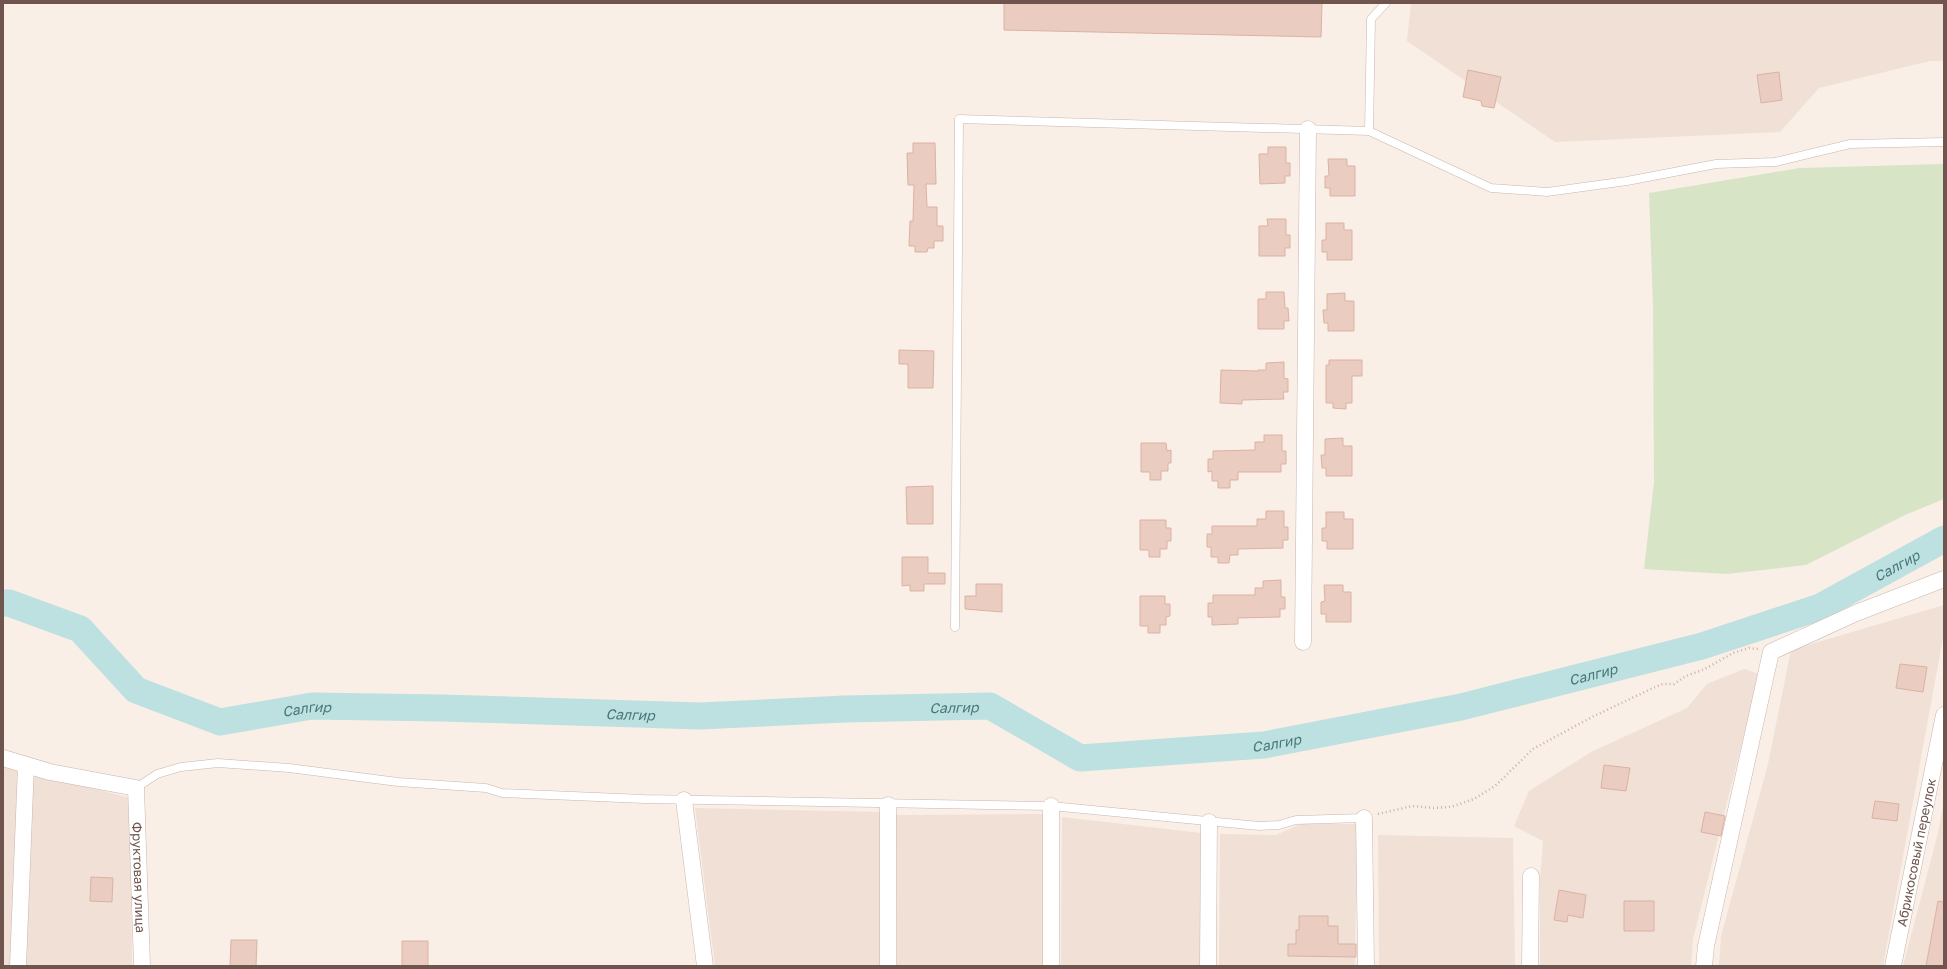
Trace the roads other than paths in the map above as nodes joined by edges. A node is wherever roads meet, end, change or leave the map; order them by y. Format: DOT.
graph roads {
  1 [pos="1386,3"];
  2 [pos="1308,129"];
  3 [pos="1369,131"];
  4 [pos="1944,142"];
  5 [pos="1944,578"];
  6 [pos="955,627"];
  7 [pos="1303,642"];
  8 [pos="1944,715"];
  9 [pos="3,758"];
  10 [pos="26,765"];
  11 [pos="136,788"];
  12 [pos="684,800"];
  13 [pos="888,805"];
  14 [pos="1051,806"];
  15 [pos="1364,818"];
  16 [pos="1209,822"];
  17 [pos="1531,876"];
  18 [pos="18,966"];
  19 [pos="142,966"];
  20 [pos="705,966"];
  21 [pos="888,966"];
  22 [pos="1051,966"];
  23 [pos="1208,966"];
  24 [pos="1366,966"];
  25 [pos="1530,966"];
  26 [pos="1704,966"];
  27 [pos="1893,966"];
  1 -- 3 [label="lane"];
  2 -- 3 [label="lane"];
  2 -- 6 [label="lane"];
  2 -- 7 [label="street"];
  3 -- 4 [label="lane"];
  5 -- 26 [label="street"];
  8 -- 27 [label="street, Абрикосовый переулок"];
  9 -- 10 [label="street"];
  10 -- 11 [label="street"];
  10 -- 18 [label="street"];
  11 -- 12 [label="lane"];
  11 -- 19 [label="street, Фруктовая улица"];
  12 -- 13 [label="lane"];
  12 -- 20 [label="street"];
  13 -- 14 [label="lane"];
  13 -- 21 [label="street"];
  14 -- 16 [label="lane"];
  14 -- 22 [label="street"];
  15 -- 16 [label="lane"];
  15 -- 24 [label="street"];
  16 -- 23 [label="street"];
  17 -- 25 [label="street"];
}
